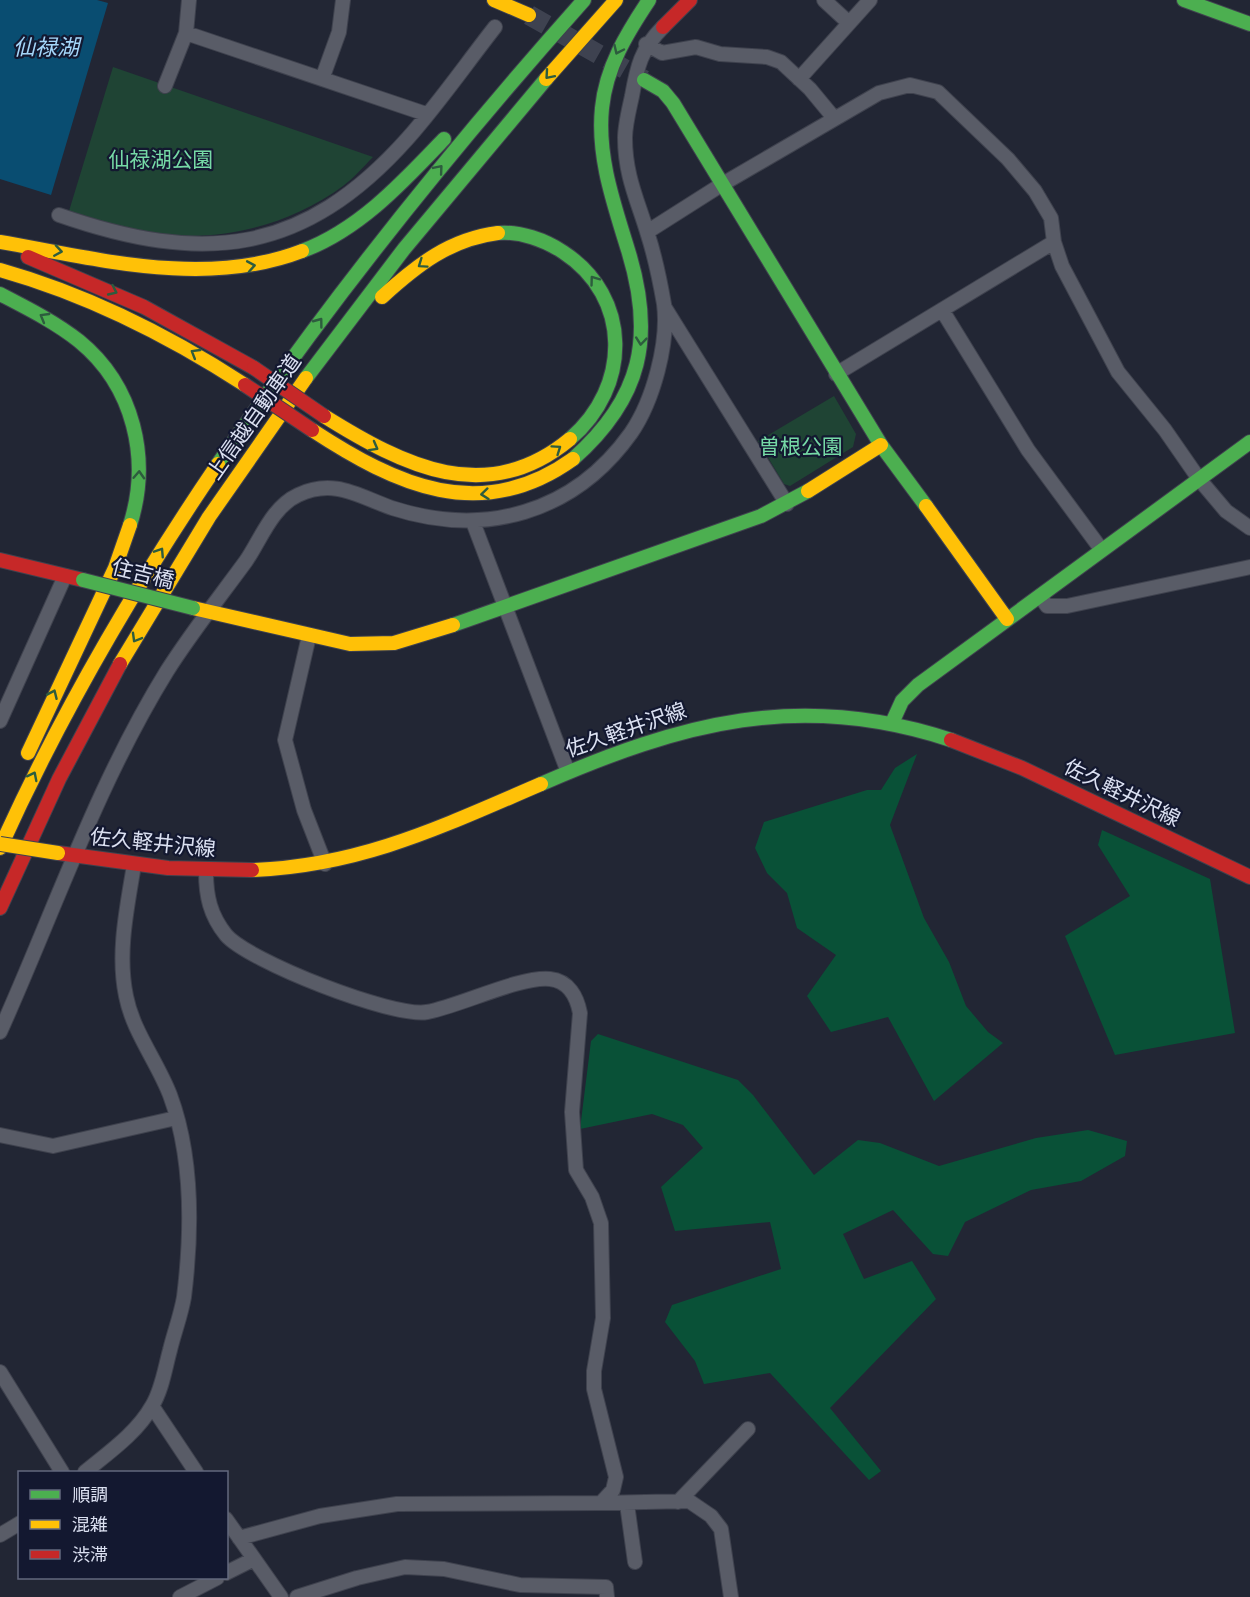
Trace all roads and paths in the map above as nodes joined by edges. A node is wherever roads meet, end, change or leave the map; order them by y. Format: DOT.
graph roads {
  1 [pos="189,0"];
  2 [pos="343,0"];
  3 [pos="494,0"];
  4 [pos="573,0"];
  5 [pos="584,0"];
  6 [pos="615,0"];
  7 [pos="649,0"];
  8 [pos="690,0"];
  9 [pos="824,0"];
  10 [pos="870,0"];
  11 [pos="1184,0"];
  12 [pos="529,15"];
  13 [pos="849,23"];
  14 [pos="1250,24"];
  15 [pos="495,27"];
  16 [pos="663,27"];
  17 [pos="186,33"];
  18 [pos="646,44"];
  19 [pos="322,79"];
  20 [pos="799,79"];
  21 [pos="644,80"];
  22 [pos="165,86"];
  23 [pos="426,114"];
  24 [pos="834,118"];
  25 [pos="722,185"];
  26 [pos="59,215"];
  27 [pos="647,232"];
  28 [pos="0,242"];
  29 [pos="1054,242"];
  30 [pos="0,247"];
  31 [pos="0,270"];
  32 [pos="0,294"];
  33 [pos="664,308"];
  34 [pos="942,310"];
  35 [pos="836,374"];
  36 [pos="1250,442"];
  37 [pos="881,445"];
  38 [pos="1199,479"];
  39 [pos="787,504"];
  40 [pos="473,522"];
  41 [pos="1250,528"];
  42 [pos="1101,549"];
  43 [pos="0,560"];
  44 [pos="1250,567"];
  45 [pos="65,576"];
  46 [pos="165,588"];
  47 [pos="1040,596"];
  48 [pos="506,608"];
  49 [pos="207,612"];
  50 [pos="1007,619"];
  51 [pos="309,636"];
  52 [pos="0,721"];
  53 [pos="892,723"];
  54 [pos="568,772"];
  55 [pos="0,826"];
  56 [pos="0,846"];
  57 [pos="74,856"];
  58 [pos="325,864"];
  59 [pos="134,865"];
  60 [pos="206,872"];
  61 [pos="1250,877"];
  62 [pos="0,908"];
  63 [pos="0,1032"];
  64 [pos="176,1118"];
  65 [pos="0,1135"];
  66 [pos="0,1372"];
  67 [pos="152,1406"];
  68 [pos="748,1430"];
  69 [pos="61,1471"];
  70 [pos="87,1471"];
  71 [pos="195,1471"];
  72 [pos="678,1502"];
  73 [pos="601,1503"];
  74 [pos="627,1504"];
  75 [pos="228,1522"];
  76 [pos="18,1523"];
  77 [pos="0,1535"];
  78 [pos="239,1538"];
  79 [pos="254,1558"];
  80 [pos="635,1562"];
  81 [pos="228,1572"];
  82 [pos="215,1579"];
  83 [pos="180,1597"];
  84 [pos="281,1597"];
  85 [pos="297,1597"];
  86 [pos="607,1597"];
  87 [pos="731,1597"];
  1 -- 17 [label="street"];
  2 -- 19 [label="street"];
  3 -- 12 [label="main road"];
  28 -- 4 [label="main road, one-way"];
  56 -- 5 [label="main road, 上信越自動車道, one-way"];
  6 -- 46 [label="main road, 上信越自動車道, one-way"];
  7 -- 31 [label="main road, one-way, bridge"];
  8 -- 16 [label="main road"];
  9 -- 13 [label="street"];
  10 -- 13 [label="street"];
  11 -- 14 [label="main road"];
  13 -- 20 [label="street"];
  15 -- 23 [label="street"];
  16 -- 18 [label="street"];
  17 -- 19 [label="street"];
  17 -- 22 [label="street"];
  18 -- 20 [label="street"];
  18 -- 27 [label="street"];
  19 -- 23 [label="street"];
  20 -- 24 [label="street"];
  21 -- 25 [label="main road"];
  23 -- 26 [label="street"];
  24 -- 25 [label="street"];
  24 -- 29 [label="street"];
  25 -- 27 [label="street"];
  25 -- 35 [label="main road"];
  27 -- 33 [label="street"];
  29 -- 34 [label="street"];
  29 -- 38 [label="street"];
  30 -- 46 [label="main road, one-way, bridge"];
  55 -- 32 [label="main road, one-way"];
  33 -- 39 [label="street"];
  33 -- 40 [label="street"];
  34 -- 35 [label="street"];
  34 -- 42 [label="street"];
  35 -- 37 [label="main road"];
  36 -- 38 [label="main road"];
  37 -- 39 [label="main road, 住吉橋"];
  37 -- 50 [label="main road"];
  38 -- 41 [label="street"];
  38 -- 42 [label="main road"];
  39 -- 48 [label="main road, 住吉橋"];
  40 -- 48 [label="street"];
  40 -- 49 [label="street"];
  42 -- 47 [label="main road"];
  43 -- 45 [label="main road, 住吉橋"];
  44 -- 47 [label="street"];
  45 -- 49 [label="main road, 住吉橋, bridge"];
  45 -- 52 [label="street"];
  46 -- 62 [label="main road, 上信越自動車道, one-way"];
  47 -- 50 [label="main road"];
  48 -- 51 [label="main road, 住吉橋"];
  48 -- 54 [label="street"];
  49 -- 51 [label="main road, 住吉橋"];
  49 -- 57 [label="street"];
  50 -- 53 [label="main road"];
  51 -- 58 [label="street"];
  53 -- 54 [label="main road, 佐久軽井沢線"];
  53 -- 61 [label="main road, 佐久軽井沢線"];
  54 -- 58 [label="main road, 佐久軽井沢線"];
  56 -- 57 [label="main road, 佐久軽井沢線, bridge"];
  57 -- 59 [label="main road, 佐久軽井沢線"];
  57 -- 63 [label="street"];
  58 -- 60 [label="main road, 佐久軽井沢線"];
  59 -- 60 [label="main road, 佐久軽井沢線"];
  59 -- 64 [label="street"];
  60 -- 73 [label="street"];
  64 -- 65 [label="street"];
  64 -- 67 [label="street"];
  66 -- 69 [label="street"];
  67 -- 70 [label="street"];
  67 -- 71 [label="street"];
  68 -- 72 [label="street"];
  72 -- 74 [label="street"];
  72 -- 87 [label="street"];
  73 -- 74 [label="street"];
  73 -- 78 [label="street"];
  74 -- 80 [label="street"];
  75 -- 78 [label="street"];
  76 -- 77 [label="street"];
  78 -- 79 [label="street"];
  79 -- 81 [label="street"];
  79 -- 84 [label="street"];
  82 -- 83 [label="street"];
  85 -- 86 [label="street"];
}
